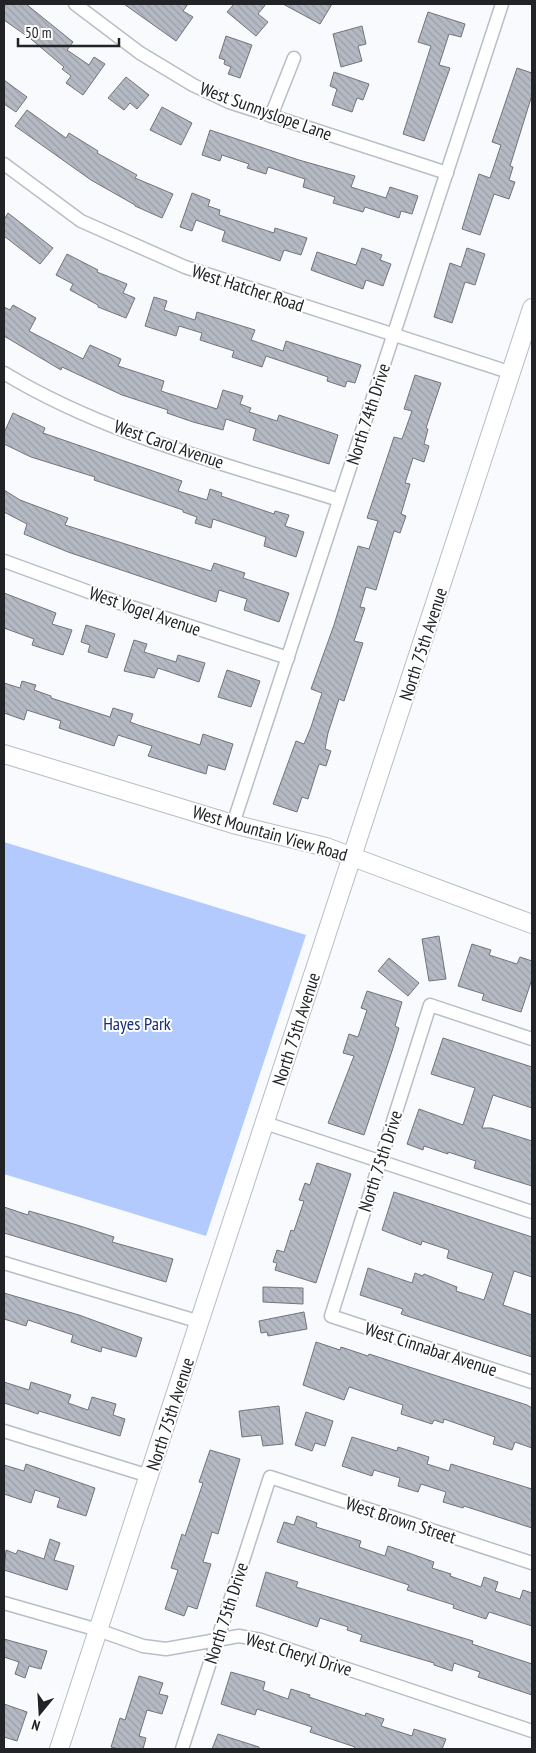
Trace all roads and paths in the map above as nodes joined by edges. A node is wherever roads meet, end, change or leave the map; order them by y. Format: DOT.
graph roads {
  1 [pos="75,4"];
  2 [pos="502,4"];
  3 [pos="294,58"];
  4 [pos="271,116"];
  5 [pos="4,164"];
  6 [pos="447,173"];
  7 [pos="532,308"];
  8 [pos="393,336"];
  9 [pos="4,373"];
  10 [pos="512,373"];
  11 [pos="340,500"];
  12 [pos="4,560"];
  13 [pos="288,658"];
  14 [pos="4,754"];
  15 [pos="233,824"];
  16 [pos="354,856"];
  17 [pos="532,924"];
  18 [pos="532,1039"];
  19 [pos="265,1124"];
  20 [pos="380,1162"];
  21 [pos="532,1212"];
  22 [pos="4,1263"];
  23 [pos="331,1316"];
  24 [pos="200,1322"];
  25 [pos="532,1382"];
  26 [pos="4,1431"];
  27 [pos="149,1476"];
  28 [pos="270,1477"];
  29 [pos="532,1563"];
  30 [pos="4,1603"];
  31 [pos="98,1630"];
  32 [pos="218,1639"];
  33 [pos="532,1731"];
  34 [pos="59,1749"];
  35 [pos="182,1749"];
  1 -- 4 [label="street, West Sunnyslope Lane"];
  2 -- 6 [label="street, North 74th Drive"];
  3 -- 4 [label="street"];
  4 -- 6 [label="street, West Sunnyslope Lane"];
  5 -- 8 [label="street, West Hatcher Road"];
  6 -- 8 [label="street, North 74th Drive"];
  7 -- 10 [label="main road, North 75th Avenue"];
  8 -- 10 [label="street, West Hatcher Road"];
  8 -- 11 [label="street, North 74th Drive"];
  9 -- 11 [label="street, West Carol Avenue"];
  10 -- 16 [label="main road, North 75th Avenue"];
  11 -- 13 [label="street, North 74th Drive"];
  12 -- 13 [label="street, West Vogel Avenue"];
  13 -- 15 [label="street, North 74th Drive"];
  14 -- 15 [label="main road, West Mountain View Road"];
  15 -- 16 [label="main road, West Mountain View Road"];
  16 -- 17 [label="main road, West Mountain View Road"];
  16 -- 19 [label="main road, North 75th Avenue"];
  18 -- 20 [label="street, North 75th Drive"];
  19 -- 20 [label="street"];
  19 -- 24 [label="main road, North 75th Avenue"];
  20 -- 21 [label="street"];
  20 -- 23 [label="street, North 75th Drive"];
  22 -- 24 [label="street"];
  23 -- 25 [label="street, West Cinnabar Avenue"];
  24 -- 27 [label="main road, North 75th Avenue"];
  26 -- 27 [label="street"];
  27 -- 31 [label="main road, North 75th Avenue"];
  28 -- 29 [label="street, West Brown Street"];
  28 -- 32 [label="street, North 75th Drive"];
  30 -- 31 [label="street, West Cheryl Drive"];
  31 -- 32 [label="street, West Cheryl Drive"];
  31 -- 34 [label="main road, North 75th Avenue"];
  32 -- 33 [label="street, West Cheryl Drive"];
  32 -- 35 [label="street, North 75th Drive"];
}
